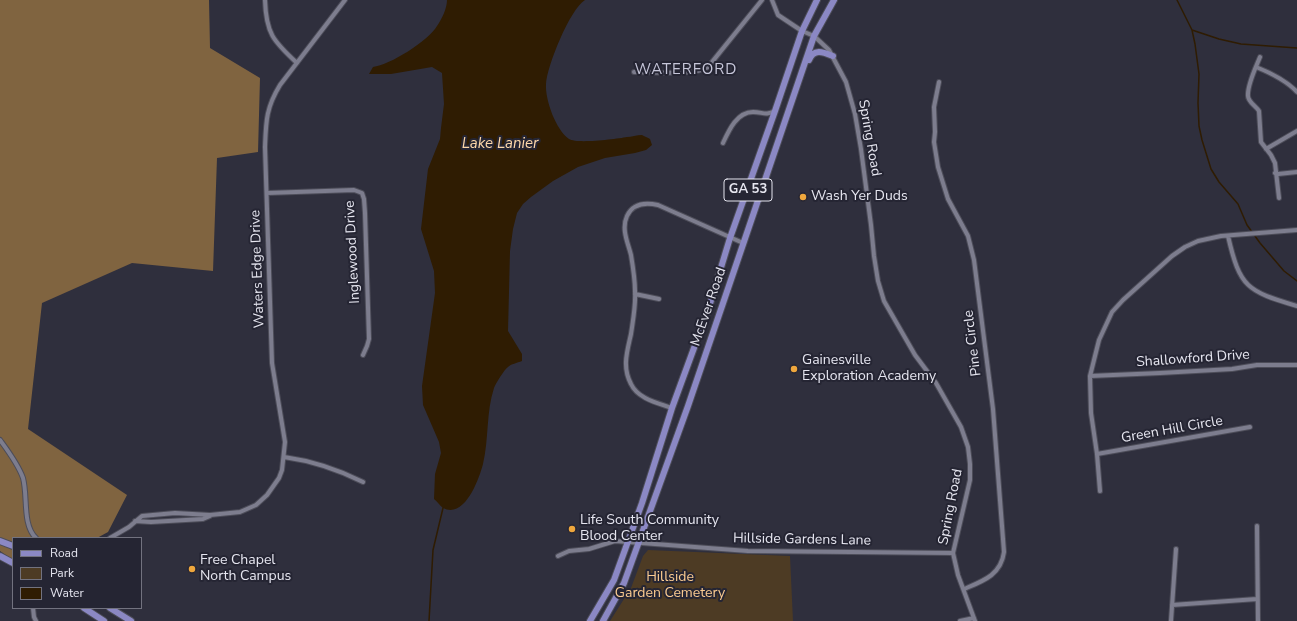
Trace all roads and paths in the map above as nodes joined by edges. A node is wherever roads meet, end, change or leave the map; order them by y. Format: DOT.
graph roads {
  1 [pos="265,0"];
  2 [pos="345,0"];
  3 [pos="762,0"];
  4 [pos="772,0"];
  5 [pos="817,0"];
  6 [pos="834,0"];
  7 [pos="802,31"];
  8 [pos="814,36"];
  9 [pos="833,56"];
  10 [pos="1260,57"];
  11 [pos="297,63"];
  12 [pos="1256,68"];
  13 [pos="634,72"];
  14 [pos="938,82"];
  15 [pos="1297,92"];
  16 [pos="791,101"];
  17 [pos="775,111"];
  18 [pos="1297,131"];
  19 [pos="723,143"];
  20 [pos="1266,149"];
  21 [pos="1297,172"];
  22 [pos="1275,173"];
  23 [pos="267,193"];
  24 [pos="1279,198"];
  25 [pos="1297,230"];
  26 [pos="1228,236"];
  27 [pos="730,238"];
  28 [pos="743,243"];
  29 [pos="636,294"];
  30 [pos="659,299"];
  31 [pos="1297,306"];
  32 [pos="363,355"];
  33 [pos="1297,365"];
  34 [pos="1090,376"];
  35 [pos="672,408"];
  36 [pos="1250,427"];
  37 [pos="0,440"];
  38 [pos="1097,454"];
  39 [pos="284,457"];
  40 [pos="363,482"];
  41 [pos="1100,491"];
  42 [pos="210,515"];
  43 [pos="135,521"];
  44 [pos="1258,526"];
  45 [pos="35,537"];
  46 [pos="112,537"];
  47 [pos="0,540"];
  48 [pos="627,541"];
  49 [pos="638,542"];
  50 [pos="12,546"];
  51 [pos="1176,549"];
  52 [pos="952,552"];
  53 [pos="0,556"];
  54 [pos="558,556"];
  55 [pos="12,562"];
  56 [pos="964,589"];
  57 [pos="1257,599"];
  58 [pos="1172,605"];
  59 [pos="33,609"];
  60 [pos="86,609"];
  61 [pos="112,609"];
  62 [pos="974,620"];
  63 [pos="36,621"];
  64 [pos="104,621"];
  65 [pos="131,621"];
  66 [pos="590,621"];
  67 [pos="603,621"];
  68 [pos="960,621"];
  69 [pos="1171,621"];
  70 [pos="1258,621"];
  1 -- 11 [label="street"];
  2 -- 11 [label="street, Waters Edge Drive"];
  3 -- 13 [label="street"];
  4 -- 7 [label="street, Spring Road"];
  5 -- 7 [label="main road, McEver Road / GA 53"];
  6 -- 8 [label="main road, McEver Road / GA 53"];
  7 -- 8 [label="street, Spring Road"];
  7 -- 17 [label="main road, McEver Road / GA 53"];
  8 -- 9 [label="street, Spring Road"];
  8 -- 16 [label="main road, McEver Road / GA 53"];
  9 -- 16 [label="main road"];
  9 -- 52 [label="street, Spring Road"];
  10 -- 12 [label="street"];
  11 -- 23 [label="street, Waters Edge Drive"];
  12 -- 15 [label="street"];
  12 -- 20 [label="street"];
  14 -- 56 [label="street, Pine Circle"];
  16 -- 28 [label="main road, McEver Road / GA 53"];
  17 -- 19 [label="street"];
  17 -- 27 [label="main road, McEver Road / GA 53"];
  18 -- 20 [label="street"];
  20 -- 22 [label="street"];
  21 -- 22 [label="street"];
  22 -- 24 [label="street"];
  23 -- 32 [label="street, Inglewood Drive"];
  23 -- 39 [label="street, Waters Edge Drive"];
  25 -- 26 [label="street"];
  26 -- 31 [label="street"];
  26 -- 34 [label="street"];
  27 -- 28 [label="street"];
  27 -- 29 [label="street"];
  27 -- 35 [label="main road, McEver Road / GA 53"];
  28 -- 49 [label="main road, McEver Road / GA 53"];
  29 -- 30 [label="street"];
  29 -- 35 [label="street"];
  33 -- 34 [label="street, Shallowford Drive"];
  34 -- 38 [label="street"];
  35 -- 48 [label="main road, McEver Road / GA 53"];
  36 -- 38 [label="street, Green Hill Circle"];
  37 -- 45 [label="street"];
  38 -- 41 [label="street"];
  39 -- 40 [label="street"];
  39 -- 42 [label="street, Waters Edge Drive"];
  42 -- 43 [label="street, Waters Edge Drive"];
  42 -- 43 [label="street, Waters Edge Drive"];
  43 -- 46 [label="street, Waters Edge Drive"];
  44 -- 57 [label="street"];
  47 -- 50 [label="main road"];
  48 -- 49 [label="street, Hillside Gardens Lane"];
  48 -- 54 [label="street, Hillside Gardens Lane"];
  48 -- 66 [label="main road, McEver Road / GA 53"];
  49 -- 52 [label="street, Hillside Gardens Lane"];
  49 -- 67 [label="main road, McEver Road / GA 53"];
  51 -- 58 [label="street"];
  52 -- 56 [label="street, Spring Road"];
  53 -- 55 [label="main road"];
  56 -- 62 [label="street, Spring Road"];
  57 -- 58 [label="street"];
  57 -- 70 [label="street"];
  58 -- 69 [label="street"];
  59 -- 63 [label="street"];
  60 -- 64 [label="main road"];
  61 -- 65 [label="main road"];
  62 -- 68 [label="street"];
}
